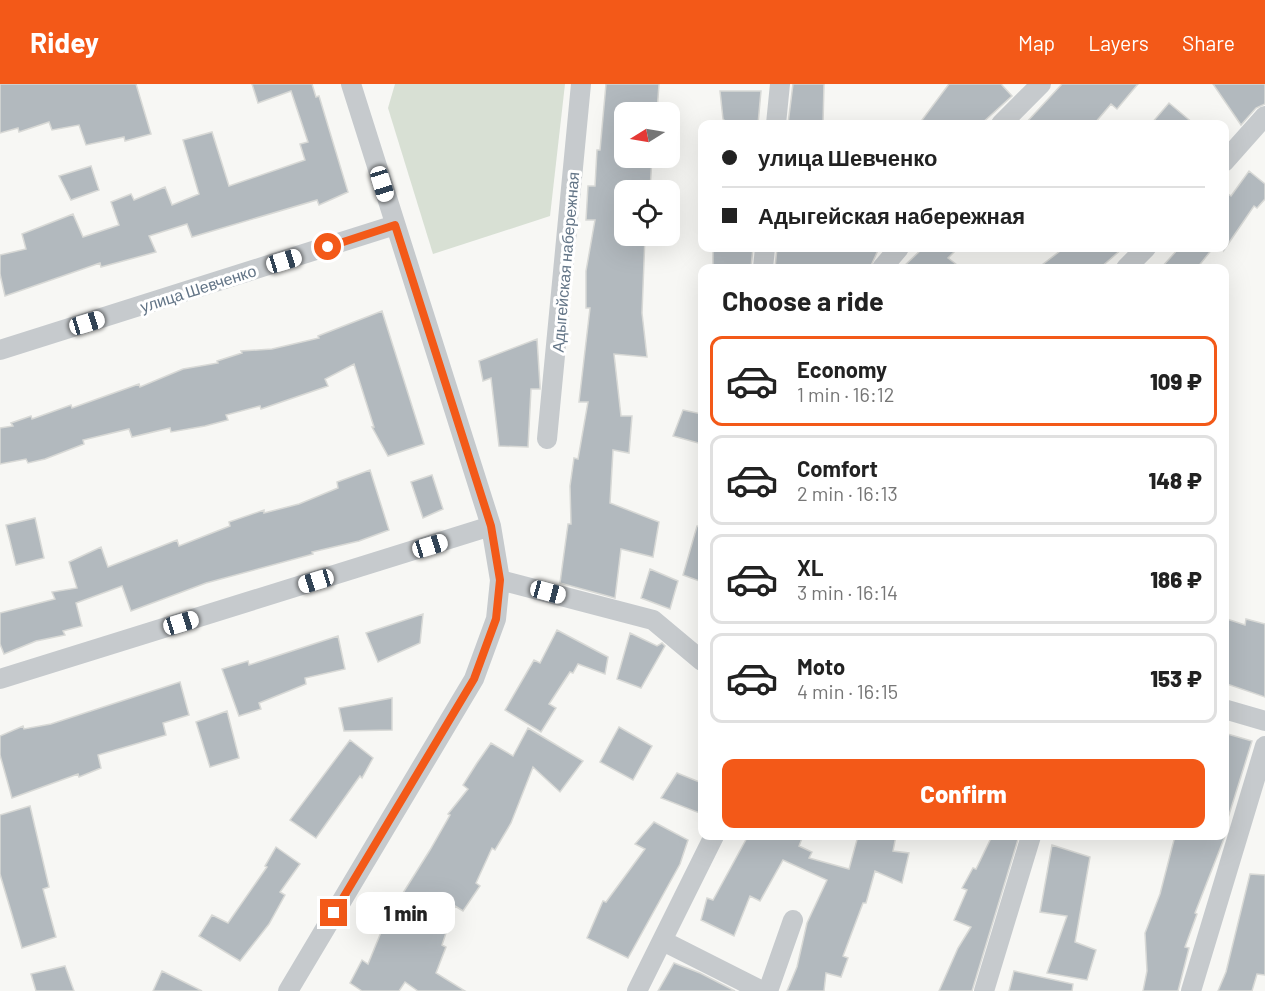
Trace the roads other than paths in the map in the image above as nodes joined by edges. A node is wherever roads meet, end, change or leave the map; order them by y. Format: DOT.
graph roads {
  1 [pos="351,84"];
  2 [pos="581,84"];
  3 [pos="780,84"];
  4 [pos="1041,84"];
  5 [pos="1265,116"];
  6 [pos="776,120"];
  7 [pos="1005,120"];
  8 [pos="1229,156"];
  9 [pos="395,225"];
  10 [pos="896,252"];
  11 [pos="1142,252"];
  12 [pos="885,264"];
  13 [pos="1130,264"];
  14 [pos="0,350"];
  15 [pos="547,439"];
  16 [pos="491,526"];
  17 [pos="500,580"];
  18 [pos="698,658"];
  19 [pos="0,679"];
  20 [pos="1229,710"];
  21 [pos="1265,721"];
  22 [pos="1265,746"];
  23 [pos="712,840"];
  24 [pos="1030,840"];
  25 [pos="793,920"];
  26 [pos="663,941"];
  27 [pos="288,991"];
  28 [pos="637,991"];
  29 [pos="762,991"];
  30 [pos="768,991"];
  31 [pos="984,991"];
  32 [pos="1191,991"];
  1 -- 9 [label="street"];
  2 -- 15 [label="street, Адыгейская набережная"];
  3 -- 6 [label="street"];
  4 -- 7 [label="street"];
  5 -- 8 [label="street"];
  9 -- 14 [label="street, улица Шевченко"];
  9 -- 16 [label="street"];
  10 -- 12 [label="street"];
  11 -- 13 [label="street"];
  16 -- 17 [label="street"];
  16 -- 19 [label="street"];
  17 -- 18 [label="street"];
  17 -- 27 [label="street"];
  20 -- 21 [label="street"];
  22 -- 32 [label="street"];
  23 -- 26 [label="street"];
  24 -- 31 [label="street"];
  25 -- 30 [label="street"];
  26 -- 28 [label="street"];
  26 -- 29 [label="street"];
}
